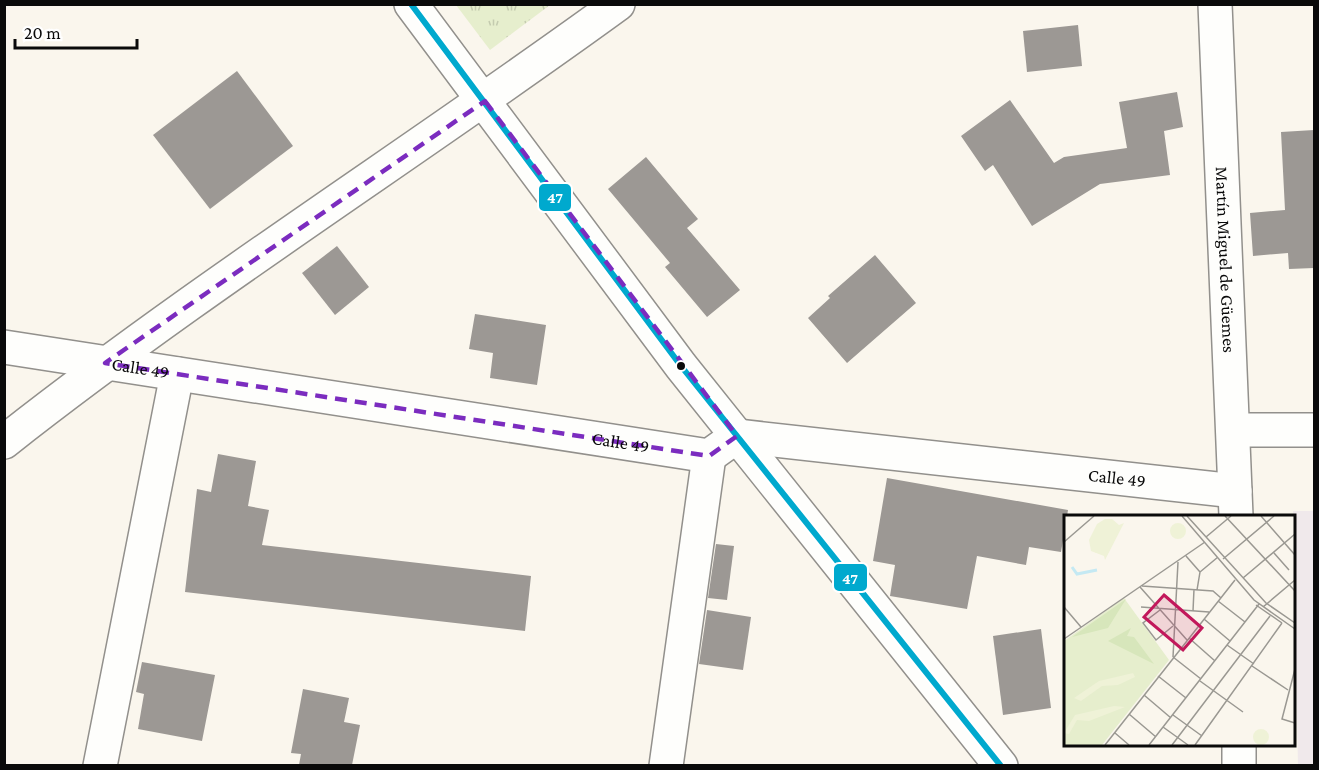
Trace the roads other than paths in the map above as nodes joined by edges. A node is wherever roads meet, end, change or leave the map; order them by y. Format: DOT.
graph roads {
  1 [pos="411,4"];
  2 [pos="618,4"];
  3 [pos="1215,4"];
  4 [pos="485,101"];
  5 [pos="4,347"];
  6 [pos="105,363"];
  7 [pos="177,374"];
  8 [pos="1233,430"];
  9 [pos="1314,430"];
  10 [pos="737,436"];
  11 [pos="4,441"];
  12 [pos="709,456"];
  13 [pos="1236,504"];
  14 [pos="1239,746"];
  15 [pos="100,765"];
  16 [pos="666,765"];
  17 [pos="1001,765"];
  18 [pos="1239,765"];
  1 -- 4 [label="street"];
  2 -- 4 [label="street"];
  3 -- 8 [label="street, Martín Miguel de Güemes"];
  4 -- 6 [label="street"];
  4 -- 10 [label="street"];
  5 -- 6 [label="street, Calle 49"];
  6 -- 7 [label="street, Calle 49"];
  6 -- 11 [label="street"];
  7 -- 12 [label="street, Calle 49"];
  7 -- 15 [label="street"];
  8 -- 9 [label="street"];
  8 -- 13 [label="street, Martín Miguel de Güemes"];
  10 -- 12 [label="street"];
  10 -- 13 [label="street, Calle 49"];
  10 -- 17 [label="street"];
  12 -- 16 [label="street"];
  14 -- 18 [label="street"];
}
